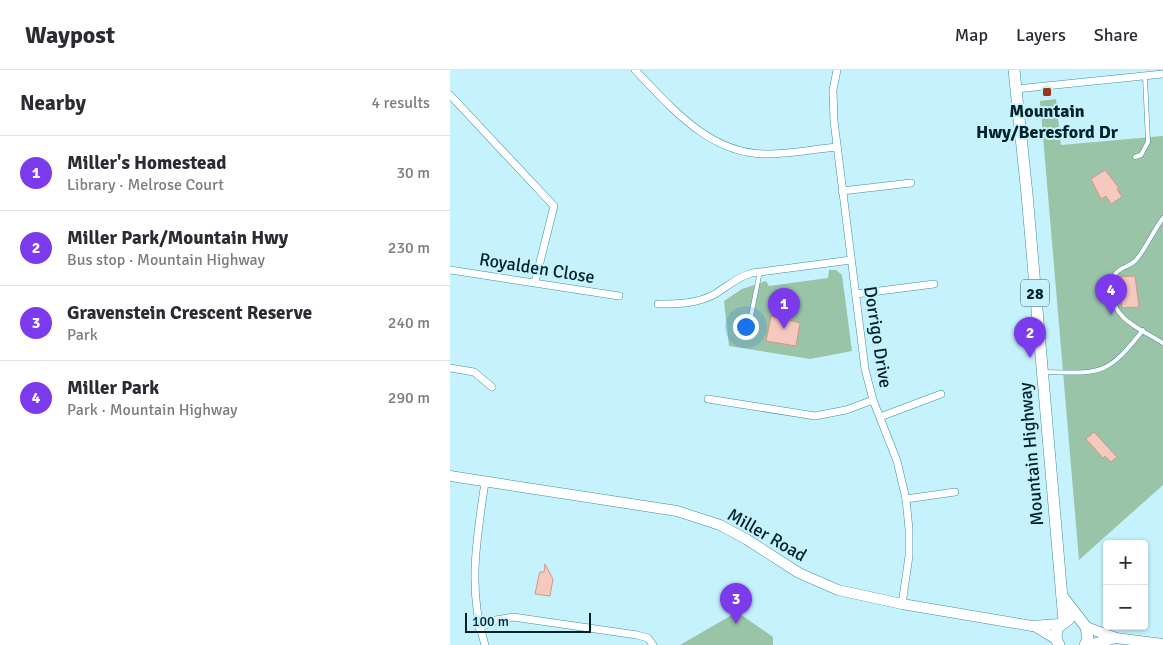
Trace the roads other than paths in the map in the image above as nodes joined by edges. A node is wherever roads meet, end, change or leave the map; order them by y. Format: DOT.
graph roads {
  1 [pos="636,70"];
  2 [pos="837,70"];
  3 [pos="1014,70"];
  4 [pos="1112,70"];
  5 [pos="1163,74"];
  6 [pos="1145,77"];
  7 [pos="1113,80"];
  8 [pos="1016,89"];
  9 [pos="450,95"];
  10 [pos="836,147"];
  11 [pos="1135,157"];
  12 [pos="912,183"];
  13 [pos="842,191"];
  14 [pos="1163,218"];
  15 [pos="851,260"];
  16 [pos="450,270"];
  17 [pos="760,271"];
  18 [pos="535,282"];
  19 [pos="934,284"];
  20 [pos="856,294"];
  21 [pos="618,296"];
  22 [pos="658,304"];
  23 [pos="752,316"];
  24 [pos="1143,330"];
  25 [pos="1163,343"];
  26 [pos="450,368"];
  27 [pos="1041,372"];
  28 [pos="492,387"];
  29 [pos="941,394"];
  30 [pos="708,399"];
  31 [pos="874,400"];
  32 [pos="880,417"];
  33 [pos="450,476"];
  34 [pos="485,482"];
  35 [pos="955,492"];
  36 [pos="906,500"];
  37 [pos="1062,596"];
  38 [pos="902,604"];
  39 [pos="1062,623"];
  40 [pos="1083,624"];
  41 [pos="1036,626"];
  42 [pos="480,628"];
  43 [pos="1116,638"];
  44 [pos="1057,642"];
  45 [pos="1163,644"];
  46 [pos="485,645"];
  47 [pos="653,645"];
  48 [pos="1087,645"];
  1 -- 10 [label="street"];
  2 -- 10 [label="street, Dorrigo Drive"];
  3 -- 8 [label="main road, Mountain Highway / 28"];
  4 -- 7 [label="street"];
  5 -- 6 [label="street"];
  6 -- 7 [label="street"];
  6 -- 11 [label="lane"];
  7 -- 8 [label="street"];
  8 -- 27 [label="main road, Mountain Highway / 28"];
  9 -- 18 [label="street"];
  10 -- 13 [label="street, Dorrigo Drive"];
  12 -- 13 [label="street"];
  13 -- 15 [label="street, Dorrigo Drive"];
  14 -- 24 [label="lane"];
  15 -- 17 [label="street"];
  15 -- 20 [label="street, Dorrigo Drive"];
  16 -- 18 [label="street, Royalden Close"];
  17 -- 22 [label="street"];
  17 -- 23 [label="lane"];
  18 -- 21 [label="street, Royalden Close"];
  19 -- 20 [label="street"];
  20 -- 31 [label="street, Dorrigo Drive"];
  24 -- 25 [label="lane"];
  24 -- 27 [label="lane"];
  26 -- 28 [label="street"];
  27 -- 37 [label="main road, Mountain Highway / 28"];
  29 -- 32 [label="street"];
  30 -- 31 [label="street"];
  31 -- 32 [label="street, Dorrigo Drive"];
  32 -- 36 [label="street, Dorrigo Drive"];
  33 -- 34 [label="main road, Miller Road"];
  34 -- 38 [label="main road, Miller Road"];
  34 -- 42 [label="street"];
  35 -- 36 [label="street"];
  36 -- 38 [label="street, Dorrigo Drive"];
  37 -- 39 [label="main road, Mountain Highway / 28"];
  37 -- 40 [label="main road"];
  38 -- 41 [label="main road, Miller Road"];
  39 -- 40 [label="main road"];
  39 -- 41 [label="main road, Miller Road"];
  39 -- 44 [label="main road, 28"];
  40 -- 43 [label="main road"];
  40 -- 48 [label="main road"];
  41 -- 44 [label="main road, Miller Road"];
  42 -- 46 [label="street"];
  42 -- 47 [label="street"];
  43 -- 45 [label="main road"];
  43 -- 48 [label="main road"];
}
